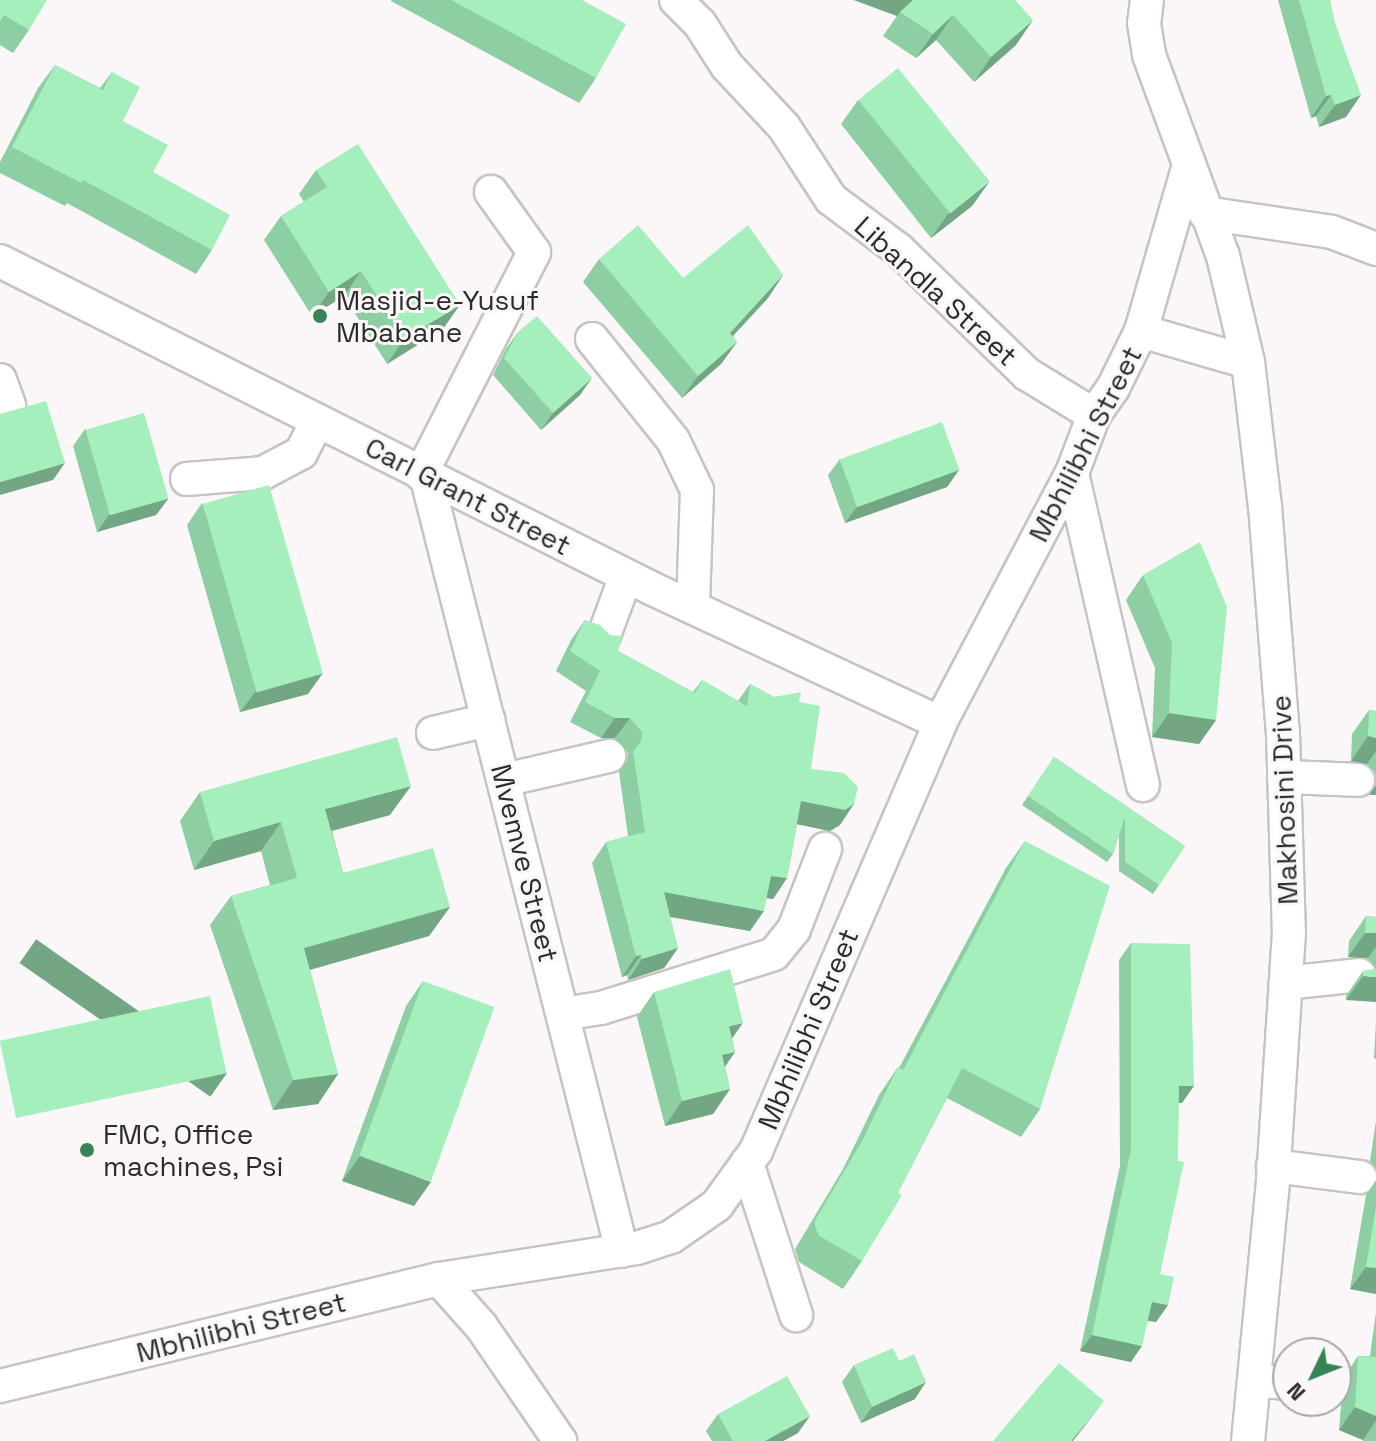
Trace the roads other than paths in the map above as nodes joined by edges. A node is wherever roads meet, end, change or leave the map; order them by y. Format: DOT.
graph roads {
  1 [pos="676,0"];
  2 [pos="1147,0"];
  3 [pos="1188,168"];
  4 [pos="491,192"];
  5 [pos="1205,213"];
  6 [pos="1376,249"];
  7 [pos="0,261"];
  8 [pos="1141,331"];
  9 [pos="592,339"];
  10 [pos="1248,362"];
  11 [pos="1094,415"];
  12 [pos="317,421"];
  13 [pos="1072,473"];
  14 [pos="424,474"];
  15 [pos="187,479"];
  16 [pos="626,576"];
  17 [pos="693,607"];
  18 [pos="603,638"];
  19 [pos="488,720"];
  20 [pos="940,723"];
  21 [pos="433,733"];
  22 [pos="609,756"];
  23 [pos="1284,777"];
  24 [pos="504,780"];
  25 [pos="1358,780"];
  26 [pos="1143,785"];
  27 [pos="825,849"];
  28 [pos="1360,975"];
  29 [pos="1286,983"];
  30 [pos="563,1014"];
  31 [pos="747,1163"];
  32 [pos="1273,1166"];
  33 [pos="1360,1177"];
  34 [pos="622,1251"];
  35 [pos="439,1279"];
  36 [pos="796,1315"];
  37 [pos="1254,1381"];
  38 [pos="1272,1382"];
  39 [pos="0,1386"];
  40 [pos="560,1441"];
  41 [pos="1248,1441"];
  1 -- 11 [label="street, Libandla Street"];
  2 -- 3 [label="street, Makhosini Drive"];
  3 -- 5 [label="street, Makhosini Drive"];
  3 -- 8 [label="street, Mbhilibhi Street"];
  4 -- 14 [label="street"];
  5 -- 6 [label="street"];
  5 -- 10 [label="street, Makhosini Drive"];
  7 -- 12 [label="street, Carl Grant Street"];
  8 -- 10 [label="street"];
  8 -- 11 [label="street, Mbhilibhi Street"];
  9 -- 17 [label="street"];
  10 -- 23 [label="street, Makhosini Drive"];
  11 -- 13 [label="street, Mbhilibhi Street"];
  12 -- 14 [label="street, Carl Grant Street"];
  12 -- 15 [label="street"];
  13 -- 20 [label="street, Mbhilibhi Street"];
  13 -- 26 [label="street"];
  14 -- 16 [label="street, Carl Grant Street"];
  14 -- 19 [label="street, Mvemve Street"];
  16 -- 17 [label="street, Carl Grant Street"];
  16 -- 18 [label="street"];
  17 -- 20 [label="street, Carl Grant Street"];
  19 -- 21 [label="street"];
  19 -- 24 [label="street, Mvemve Street"];
  20 -- 31 [label="street, Mbhilibhi Street"];
  22 -- 24 [label="street"];
  23 -- 25 [label="street"];
  23 -- 29 [label="street, Makhosini Drive"];
  24 -- 30 [label="street, Mvemve Street"];
  27 -- 30 [label="street"];
  28 -- 29 [label="street"];
  29 -- 32 [label="street, Makhosini Drive"];
  30 -- 34 [label="street, Mvemve Street"];
  31 -- 34 [label="street, Mbhilibhi Street"];
  31 -- 36 [label="street"];
  32 -- 33 [label="street"];
  32 -- 37 [label="street, Makhosini Drive"];
  34 -- 35 [label="street, Mbhilibhi Street"];
  35 -- 39 [label="street, Mbhilibhi Street"];
  35 -- 40 [label="street"];
  37 -- 38 [label="street"];
  37 -- 41 [label="street, Makhosini Drive"];
}
